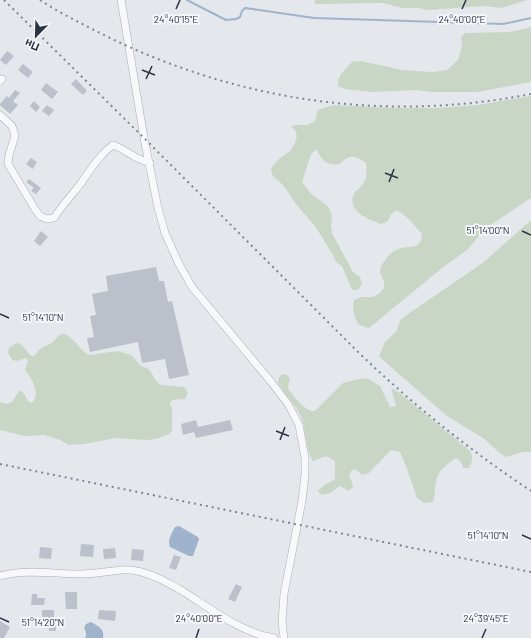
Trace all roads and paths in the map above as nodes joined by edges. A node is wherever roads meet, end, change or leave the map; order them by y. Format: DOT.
graph roads {
  1 [pos="121,0"];
  2 [pos="0,115"];
  3 [pos="150,163"];
  4 [pos="0,576"];
  5 [pos="274,638"];
  6 [pos="284,638"];
  1 -- 3 [label="street"];
  2 -- 3 [label="street"];
  3 -- 6 [label="street"];
  4 -- 5 [label="street"];
}
